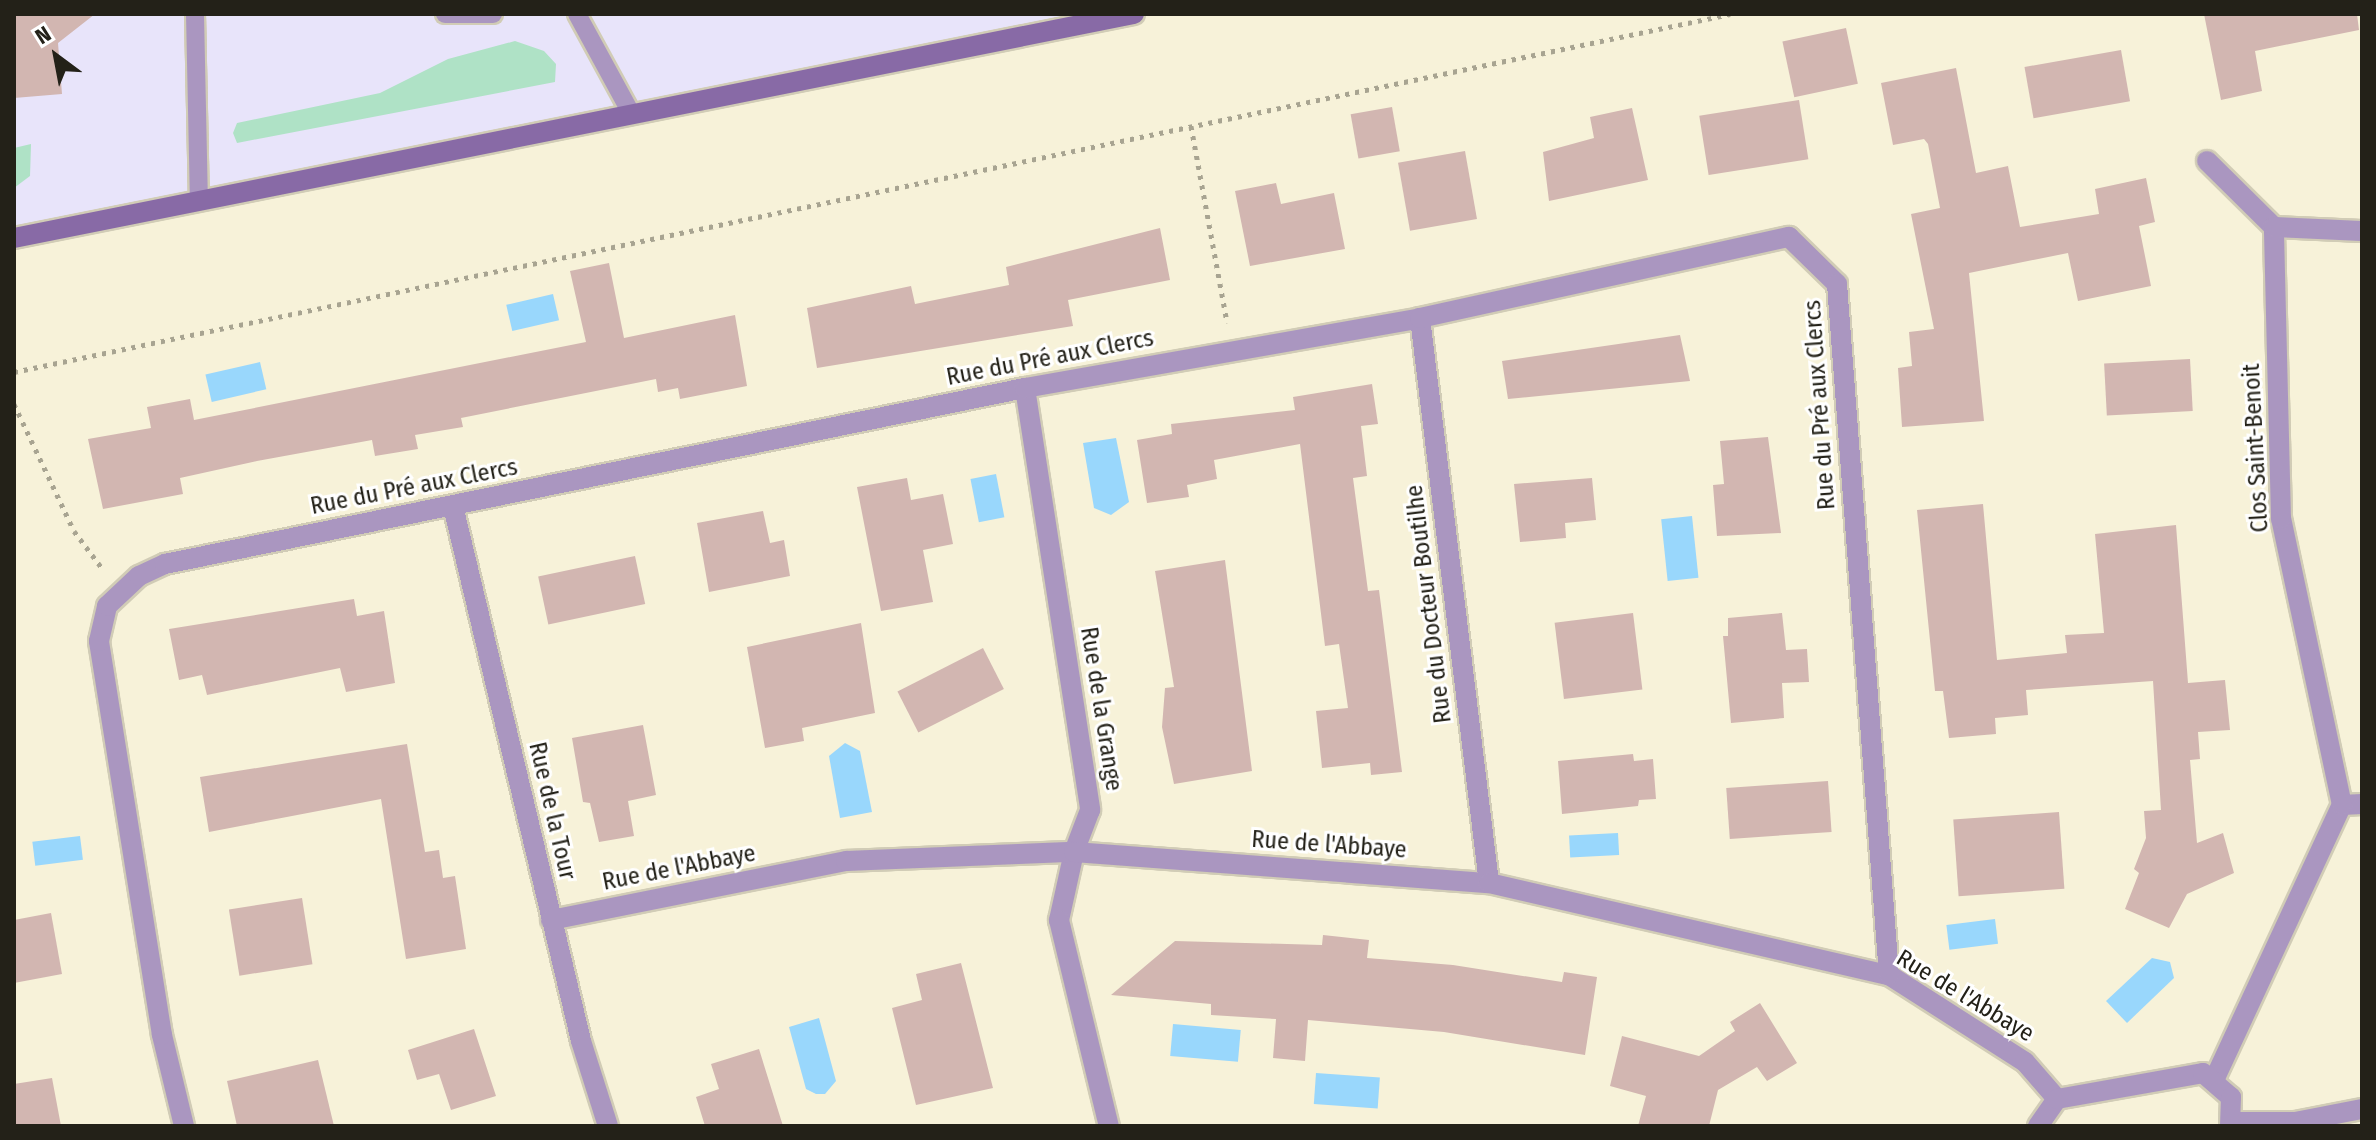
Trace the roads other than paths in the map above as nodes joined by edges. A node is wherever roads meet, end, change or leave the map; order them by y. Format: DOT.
graph roads {
  1 [pos="195,14"];
  2 [pos="445,14"];
  3 [pos="493,14"];
  4 [pos="577,14"];
  5 [pos="1134,14"];
  6 [pos="631,113"];
  7 [pos="2207,161"];
  8 [pos="199,199"];
  9 [pos="2274,227"];
  10 [pos="2362,231"];
  11 [pos="14,238"];
  12 [pos="1420,318"];
  13 [pos="1025,388"];
  14 [pos="453,506"];
  15 [pos="2352,804"];
  16 [pos="1074,852"];
  17 [pos="1489,883"];
  18 [pos="551,920"];
  19 [pos="1889,975"];
  20 [pos="2215,1078"];
  21 [pos="2057,1099"];
  22 [pos="2362,1109"];
  23 [pos="2231,1124"];
  24 [pos="184,1126"];
  25 [pos="608,1126"];
  26 [pos="1109,1126"];
  27 [pos="2038,1126"];
  1 -- 8 [label="lane"];
  2 -- 3 [label="lane"];
  4 -- 6 [label="lane"];
  5 -- 6 [label="main road"];
  6 -- 8 [label="main road"];
  7 -- 9 [label="street"];
  8 -- 11 [label="main road"];
  9 -- 10 [label="street"];
  9 -- 15 [label="street, Clos Saint-Benoit"];
  12 -- 13 [label="street, Rue du Pré aux Clercs"];
  12 -- 17 [label="street, Rue du Docteur Boutilhe"];
  12 -- 19 [label="street, Rue du Pré aux Clercs"];
  13 -- 14 [label="street, Rue du Pré aux Clercs"];
  13 -- 16 [label="street, Rue de la Grange"];
  14 -- 18 [label="street, Rue de la Tour"];
  14 -- 24 [label="street, Rue du Pré aux Clercs"];
  15 -- 20 [label="street, Clos Saint-Benoit"];
  16 -- 17 [label="street, Rue de l'Abbaye"];
  16 -- 18 [label="street, Rue de l'Abbaye"];
  16 -- 26 [label="street, Rue de la Grange"];
  17 -- 19 [label="street, Rue de l'Abbaye"];
  18 -- 25 [label="street, Rue de la Tour"];
  19 -- 21 [label="street, Rue de l'Abbaye"];
  20 -- 21 [label="street"];
  20 -- 23 [label="street"];
  21 -- 27 [label="street"];
  22 -- 23 [label="street"];
}
